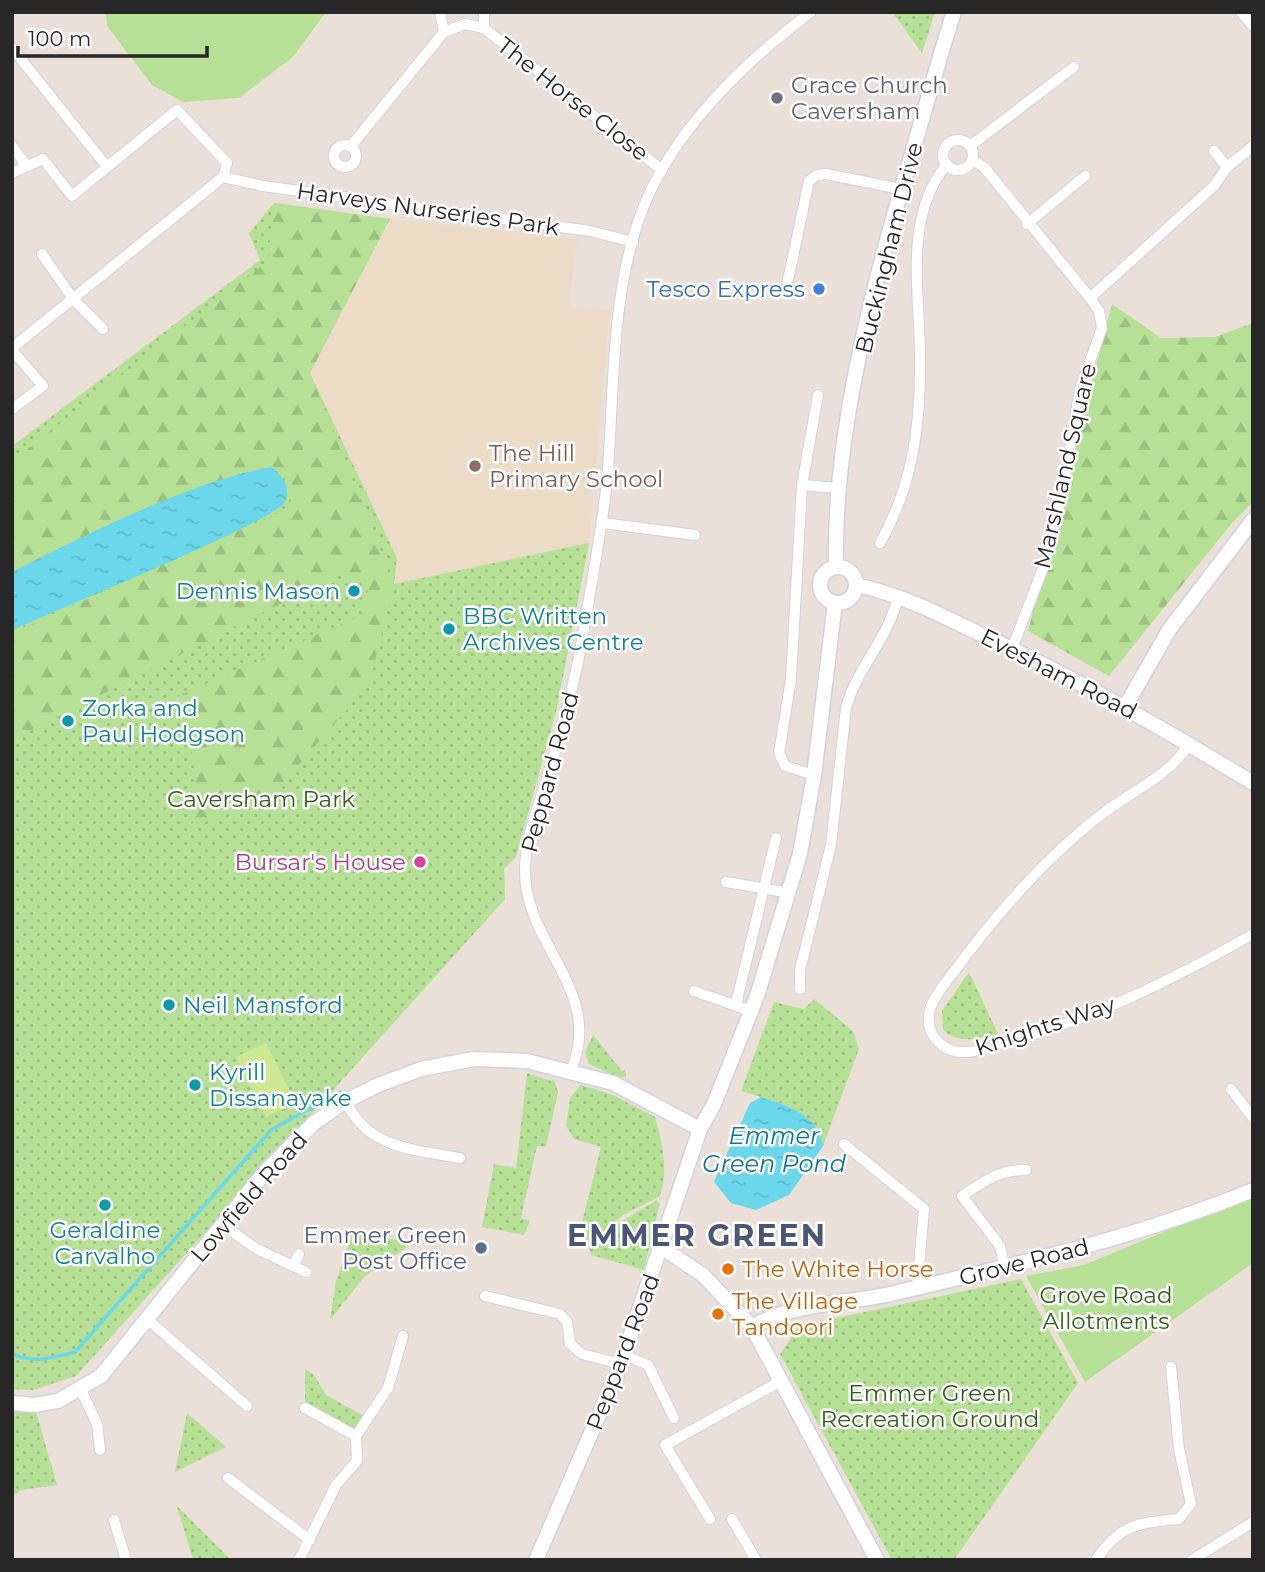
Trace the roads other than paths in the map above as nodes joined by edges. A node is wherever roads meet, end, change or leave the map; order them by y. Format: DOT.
graph roads {
  1 [pos="440,12"];
  2 [pos="484,12"];
  3 [pos="811,12"];
  4 [pos="954,12"];
  5 [pos="1241,12"];
  6 [pos="1253,26"];
  7 [pos="484,29"];
  8 [pos="444,32"];
  9 [pos="12,48"];
  10 [pos="1074,67"];
  11 [pos="12,146"];
  12 [pos="351,146"];
  13 [pos="970,146"];
  14 [pos="1253,146"];
  15 [pos="1214,151"];
  16 [pos="972,160"];
  17 [pos="946,165"];
  18 [pos="27,166"];
  19 [pos="107,167"];
  20 [pos="1227,167"];
  21 [pos="662,170"];
  22 [pos="12,173"];
  23 [pos="1085,176"];
  24 [pos="223,177"];
  25 [pos="901,190"];
  26 [pos="1027,224"];
  27 [pos="633,242"];
  28 [pos="42,254"];
  29 [pos="786,289"];
  30 [pos="1090,298"];
  31 [pos="74,300"];
  32 [pos="103,329"];
  33 [pos="12,349"];
  34 [pos="818,395"];
  35 [pos="12,409"];
  36 [pos="802,485"];
  37 [pos="839,488"];
  38 [pos="1253,520"];
  39 [pos="603,523"];
  40 [pos="695,535"];
  41 [pos="1247,535"];
  42 [pos="880,543"];
  43 [pos="836,567"];
  44 [pos="856,585"];
  45 [pos="898,596"];
  46 [pos="835,603"];
  47 [pos="1012,649"];
  48 [pos="1125,707"];
  49 [pos="1188,745"];
  50 [pos="814,775"];
  51 [pos="1253,783"];
  52 [pos="776,838"];
  53 [pos="726,881"];
  54 [pos="766,889"];
  55 [pos="790,893"];
  56 [pos="1253,934"];
  57 [pos="800,989"];
  58 [pos="694,991"];
  59 [pos="736,1004"];
  60 [pos="751,1012"];
  61 [pos="571,1071"];
  62 [pos="1231,1089"];
  63 [pos="346,1101"];
  64 [pos="1253,1118"];
  65 [pos="700,1129"];
  66 [pos="844,1144"];
  67 [pos="460,1157"];
  68 [pos="1026,1170"];
  69 [pos="1253,1190"];
  70 [pos="223,1225"];
  71 [pos="661,1247"];
  72 [pos="299,1254"];
  73 [pos="293,1266"];
  74 [pos="1005,1269"];
  75 [pos="306,1272"];
  76 [pos="917,1288"];
  77 [pos="485,1296"];
  78 [pos="147,1319"];
  79 [pos="751,1327"];
  80 [pos="403,1336"];
  81 [pos="622,1360"];
  82 [pos="1171,1367"];
  83 [pos="781,1381"];
  84 [pos="80,1390"];
  85 [pos="12,1403"];
  86 [pos="247,1405"];
  87 [pos="305,1408"];
  88 [pos="674,1418"];
  89 [pos="356,1436"];
  90 [pos="100,1450"];
  91 [pos="228,1478"];
  92 [pos="710,1519"];
  93 [pos="732,1519"];
  94 [pos="114,1520"];
  95 [pos="1253,1522"];
  96 [pos="310,1540"];
  97 [pos="126,1560"];
  98 [pos="299,1560"];
  99 [pos="536,1560"];
  100 [pos="756,1560"];
  101 [pos="877,1560"];
  102 [pos="1096,1560"];
  103 [pos="1192,1560"];
  1 -- 8 [label="street"];
  2 -- 7 [label="street, The Horse Close"];
  3 -- 21 [label="street, Peppard Road"];
  4 -- 25 [label="street, Buckingham Drive"];
  5 -- 6 [label="street"];
  7 -- 8 [label="street, The Horse Close"];
  7 -- 21 [label="street, The Horse Close"];
  8 -- 12 [label="street"];
  9 -- 19 [label="street"];
  10 -- 13 [label="street"];
  11 -- 18 [label="street"];
  13 -- 16 [label="street"];
  13 -- 17 [label="street"];
  14 -- 20 [label="street"];
  15 -- 20 [label="street"];
  16 -- 17 [label="street"];
  16 -- 26 [label="street, Marshland Square"];
  17 -- 42 [label="street, Buckingham Drive"];
  18 -- 19 [label="street"];
  18 -- 22 [label="street"];
  19 -- 24 [label="street"];
  20 -- 30 [label="street"];
  21 -- 27 [label="street, Peppard Road"];
  23 -- 26 [label="street"];
  24 -- 27 [label="street, Harveys Nurseries Park"];
  24 -- 31 [label="street"];
  25 -- 29 [label="street"];
  25 -- 37 [label="street, Buckingham Drive"];
  26 -- 30 [label="street, Marshland Square"];
  27 -- 39 [label="street, Peppard Road"];
  28 -- 31 [label="street"];
  30 -- 47 [label="street, Marshland Square"];
  31 -- 32 [label="street"];
  31 -- 33 [label="street"];
  33 -- 35 [label="street"];
  34 -- 36 [label="street"];
  36 -- 37 [label="street"];
  36 -- 50 [label="street"];
  37 -- 43 [label="street, Buckingham Drive"];
  38 -- 41 [label="street"];
  39 -- 40 [label="street"];
  39 -- 61 [label="street, Peppard Road"];
  41 -- 48 [label="street"];
  43 -- 44 [label="street"];
  43 -- 46 [label="street"];
  44 -- 45 [label="street, Evesham Road"];
  44 -- 46 [label="street"];
  45 -- 47 [label="street, Evesham Road"];
  45 -- 57 [label="street"];
  46 -- 50 [label="street"];
  47 -- 48 [label="street, Evesham Road"];
  48 -- 49 [label="street, Evesham Road"];
  49 -- 51 [label="street, Evesham Road"];
  49 -- 56 [label="street, Knights Way"];
  50 -- 55 [label="street"];
  52 -- 54 [label="street"];
  53 -- 54 [label="street"];
  54 -- 55 [label="street"];
  54 -- 59 [label="street"];
  55 -- 60 [label="street"];
  58 -- 59 [label="street"];
  59 -- 60 [label="street"];
  60 -- 65 [label="street"];
  61 -- 63 [label="street, Lowfield Road"];
  61 -- 65 [label="street"];
  62 -- 64 [label="street"];
  63 -- 67 [label="street"];
  63 -- 70 [label="street, Lowfield Road"];
  65 -- 71 [label="street, Peppard Road"];
  66 -- 76 [label="street"];
  68 -- 74 [label="street"];
  69 -- 74 [label="street, Grove Road"];
  70 -- 73 [label="street"];
  70 -- 78 [label="street, Lowfield Road"];
  71 -- 79 [label="street"];
  71 -- 81 [label="street, Peppard Road"];
  72 -- 73 [label="street"];
  73 -- 75 [label="street"];
  74 -- 76 [label="street, Grove Road"];
  76 -- 79 [label="street, Grove Road"];
  77 -- 81 [label="street"];
  78 -- 84 [label="street, Lowfield Road"];
  78 -- 86 [label="street"];
  79 -- 83 [label="street"];
  80 -- 89 [label="street"];
  81 -- 88 [label="street"];
  81 -- 99 [label="street, Peppard Road"];
  82 -- 102 [label="street"];
  83 -- 92 [label="street"];
  83 -- 101 [label="street"];
  84 -- 85 [label="street, Lowfield Road"];
  84 -- 90 [label="street"];
  87 -- 89 [label="street"];
  89 -- 96 [label="street"];
  91 -- 96 [label="street"];
  93 -- 100 [label="street"];
  94 -- 97 [label="street"];
  95 -- 103 [label="street"];
  96 -- 98 [label="street"];
}
